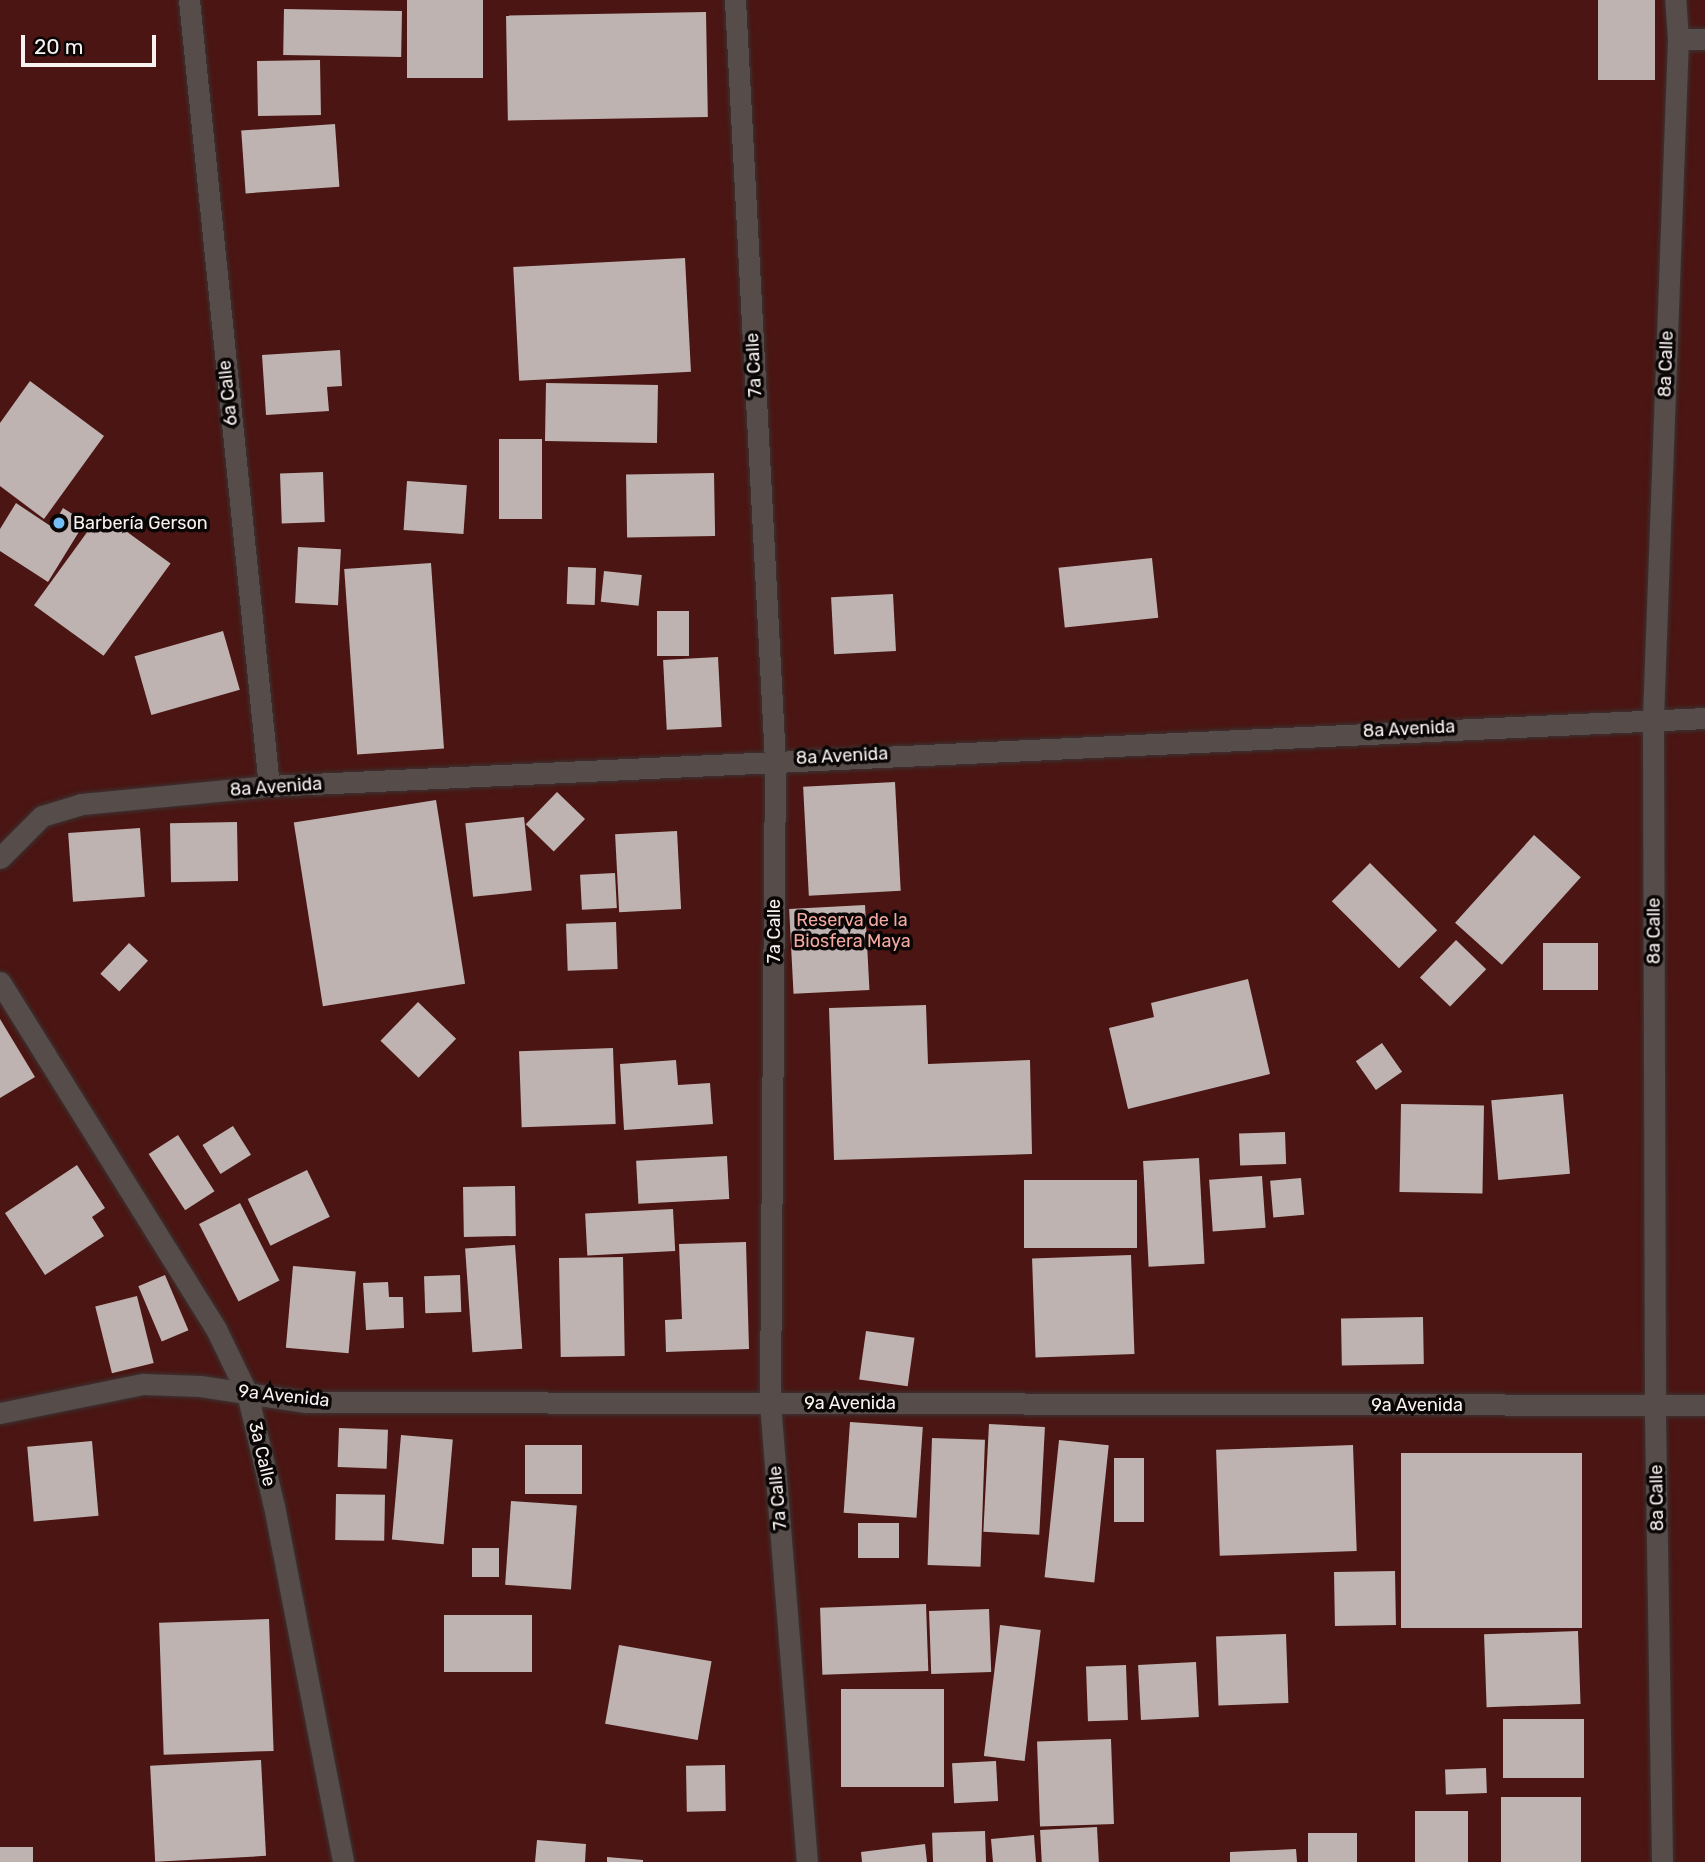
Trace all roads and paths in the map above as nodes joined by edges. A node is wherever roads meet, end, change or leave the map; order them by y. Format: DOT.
graph roads {
  1 [pos="189,0"];
  2 [pos="736,0"];
  3 [pos="1675,0"];
  4 [pos="1678,39"];
  5 [pos="1705,39"];
  6 [pos="1654,717"];
  7 [pos="1705,718"];
  8 [pos="775,760"];
  9 [pos="269,786"];
  10 [pos="0,858"];
  11 [pos="0,982"];
  12 [pos="247,1393"];
  13 [pos="771,1403"];
  14 [pos="1705,1405"];
  15 [pos="1655,1406"];
  16 [pos="0,1413"];
  17 [pos="344,1862"];
  18 [pos="807,1862"];
  19 [pos="1662,1862"];
  1 -- 9 [label="street, 6a Calle"];
  2 -- 8 [label="street, 7a Calle"];
  3 -- 4 [label="street, 8a Calle"];
  4 -- 5 [label="street"];
  4 -- 6 [label="street, 8a Calle"];
  6 -- 7 [label="street, 8a Avenida"];
  6 -- 8 [label="street, 8a Avenida"];
  6 -- 15 [label="street, 8a Calle"];
  8 -- 9 [label="street, 8a Avenida"];
  8 -- 13 [label="street, 7a Calle"];
  9 -- 10 [label="street, 8a Avenida"];
  11 -- 12 [label="street, 3a Calle"];
  12 -- 13 [label="street, 9a Avenida"];
  12 -- 16 [label="street, 9a Avenida"];
  12 -- 17 [label="street, 3a Calle"];
  13 -- 15 [label="street, 9a Avenida"];
  13 -- 18 [label="street, 7a Calle"];
  14 -- 15 [label="street, 9a Avenida"];
  15 -- 19 [label="street, 8a Calle"];
}
